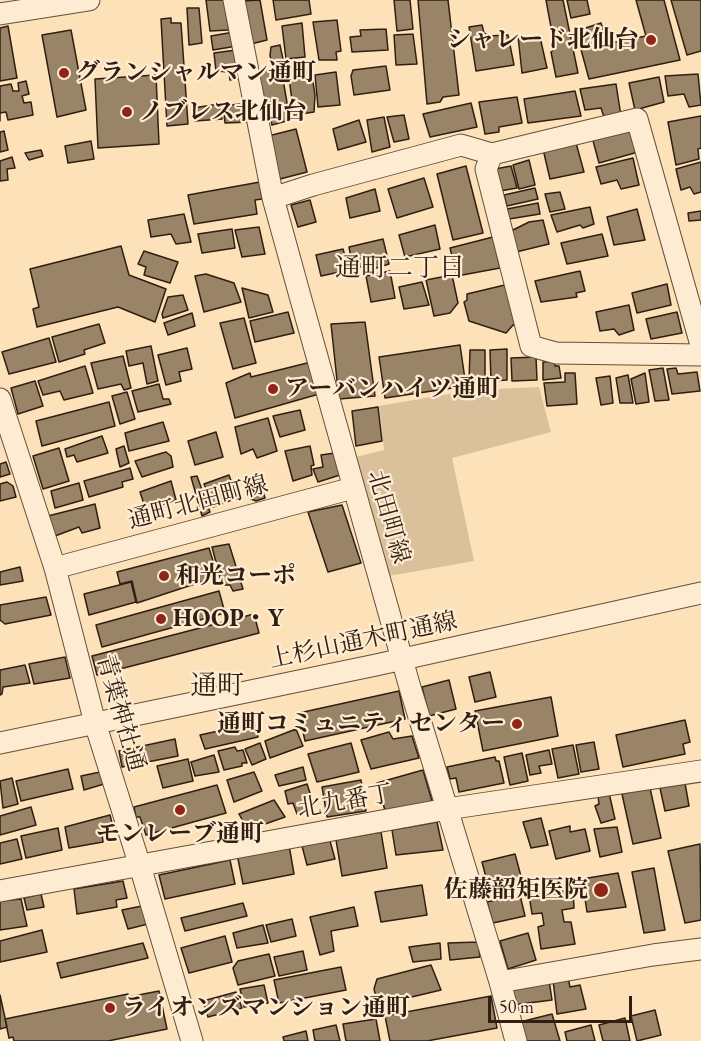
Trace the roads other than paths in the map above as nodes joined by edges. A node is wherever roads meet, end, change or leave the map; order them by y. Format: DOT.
graph roads {
  1 [pos="89,0"];
  2 [pos="234,0"];
  3 [pos="0,14"];
  4 [pos="492,154"];
  5 [pos="273,198"];
  6 [pos="701,345"];
  7 [pos="701,355"];
  8 [pos="0,401"];
  9 [pos="353,488"];
  10 [pos="55,568"];
  11 [pos="701,593"];
  12 [pos="402,659"];
  13 [pos="95,723"];
  14 [pos="0,742"];
  15 [pos="701,771"];
  16 [pos="447,809"];
  17 [pos="140,866"];
  18 [pos="0,891"];
  19 [pos="701,949"];
  20 [pos="500,982"];
  21 [pos="192,1041"];
  22 [pos="516,1041"];
  1 -- 3 [label="street"];
  2 -- 5 [label="street, 北田町線"];
  4 -- 5 [label="street"];
  4 -- 6 [label="street"];
  4 -- 7 [label="street"];
  5 -- 9 [label="street, 北田町線"];
  8 -- 10 [label="street, 青葉神社通"];
  9 -- 10 [label="street, 通町北田町線"];
  9 -- 12 [label="street, 北田町線"];
  10 -- 13 [label="street, 青葉神社通"];
  11 -- 12 [label="street, 上杉山通木町通線"];
  12 -- 13 [label="street, 上杉山通木町通線"];
  12 -- 16 [label="street, 北田町線"];
  13 -- 14 [label="street, 上杉山通木町通線"];
  13 -- 17 [label="street, 青葉神社通"];
  15 -- 16 [label="street, 北九番丁"];
  16 -- 17 [label="street, 北九番丁"];
  16 -- 20 [label="street, 北田町線"];
  17 -- 18 [label="street, 北九番丁"];
  17 -- 21 [label="street, 青葉神社通"];
  19 -- 20 [label="street"];
  20 -- 22 [label="street, 北田町線"];
}
